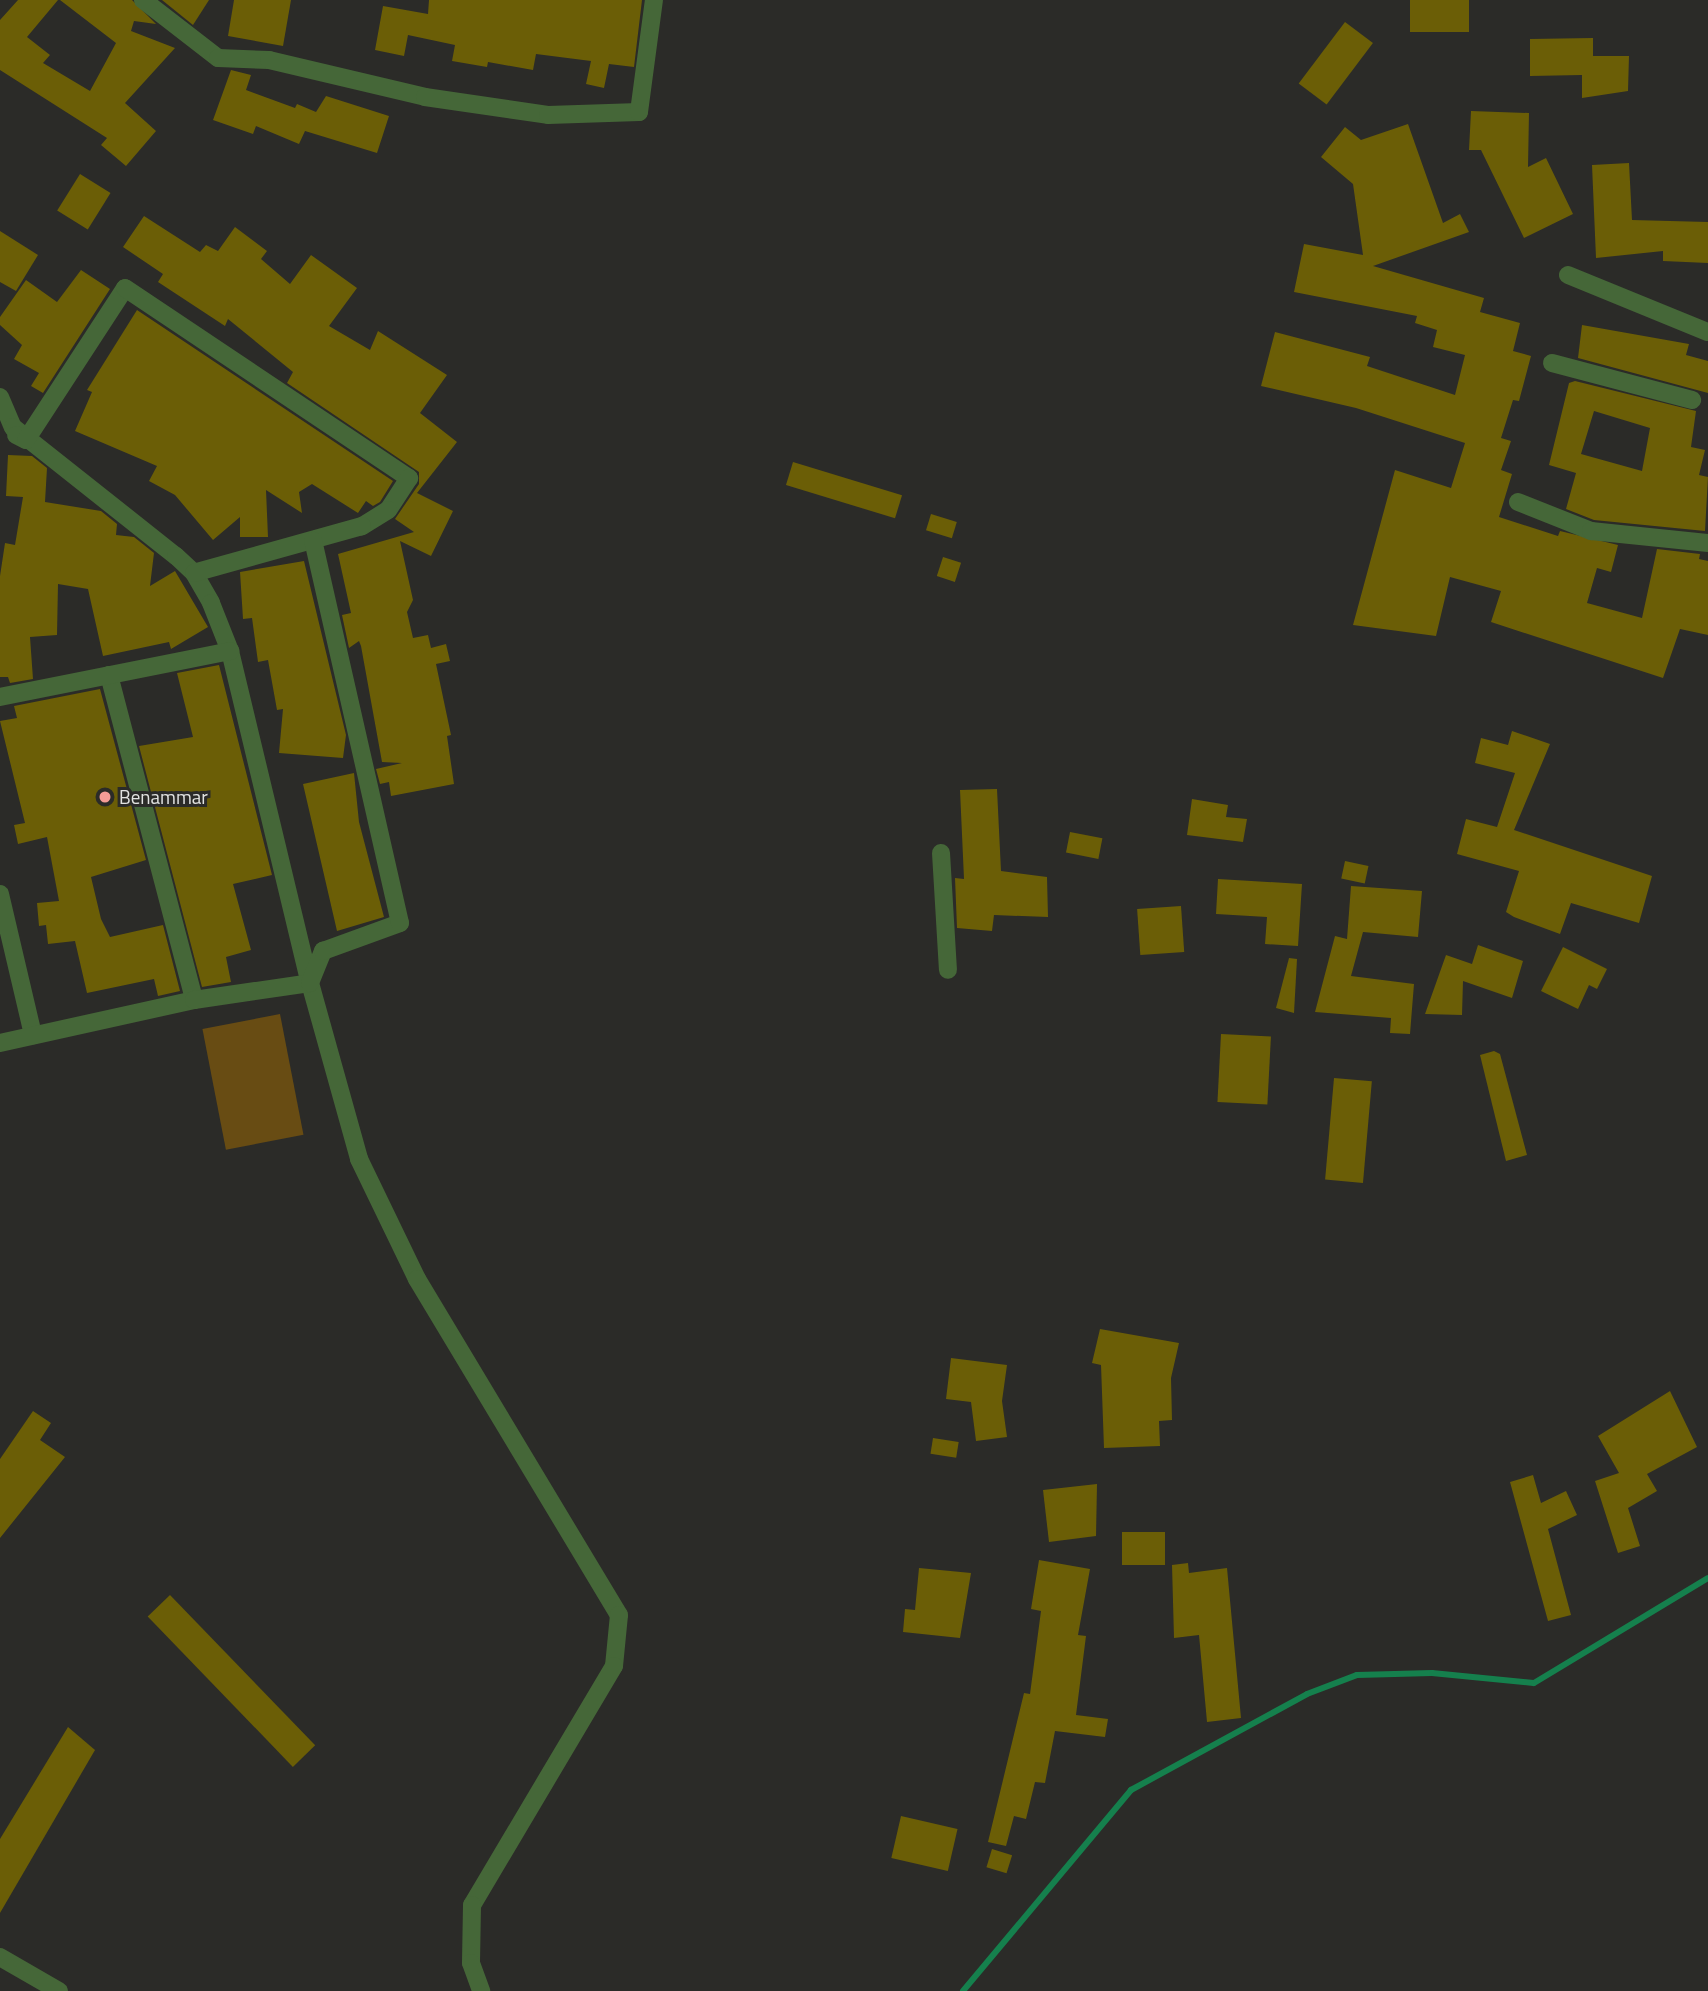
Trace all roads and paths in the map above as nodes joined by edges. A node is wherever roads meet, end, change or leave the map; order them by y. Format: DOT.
graph roads {
  1 [pos="143,0"];
  2 [pos="654,0"];
  3 [pos="1567,275"];
  4 [pos="1708,332"];
  5 [pos="1552,363"];
  6 [pos="1,398"];
  7 [pos="1692,400"];
  8 [pos="1,433"];
  9 [pos="26,440"];
  10 [pos="1518,502"];
  11 [pos="313,541"];
  12 [pos="1708,543"];
  13 [pos="194,573"];
  14 [pos="230,651"];
  15 [pos="109,675"];
  16 [pos="0,697"];
  17 [pos="941,853"];
  18 [pos="0,894"];
  19 [pos="948,970"];
  20 [pos="310,983"];
  21 [pos="194,1000"];
  22 [pos="33,1035"];
  23 [pos="0,1043"];
  24 [pos="0,1957"];
  25 [pos="59,1991"];
  26 [pos="481,1991"];
  1 -- 2 [label="street"];
  3 -- 4 [label="street"];
  5 -- 7 [label="street"];
  6 -- 8 [label="street"];
  6 -- 9 [label="street"];
  8 -- 9 [label="street"];
  9 -- 11 [label="street"];
  9 -- 13 [label="street"];
  10 -- 12 [label="street"];
  11 -- 13 [label="street"];
  11 -- 20 [label="street"];
  13 -- 14 [label="street"];
  14 -- 15 [label="street"];
  14 -- 20 [label="street"];
  15 -- 16 [label="street"];
  15 -- 21 [label="street"];
  17 -- 19 [label="street"];
  18 -- 22 [label="street"];
  20 -- 21 [label="street"];
  20 -- 26 [label="street"];
  21 -- 22 [label="street"];
  22 -- 23 [label="street"];
  24 -- 25 [label="street"];
}
